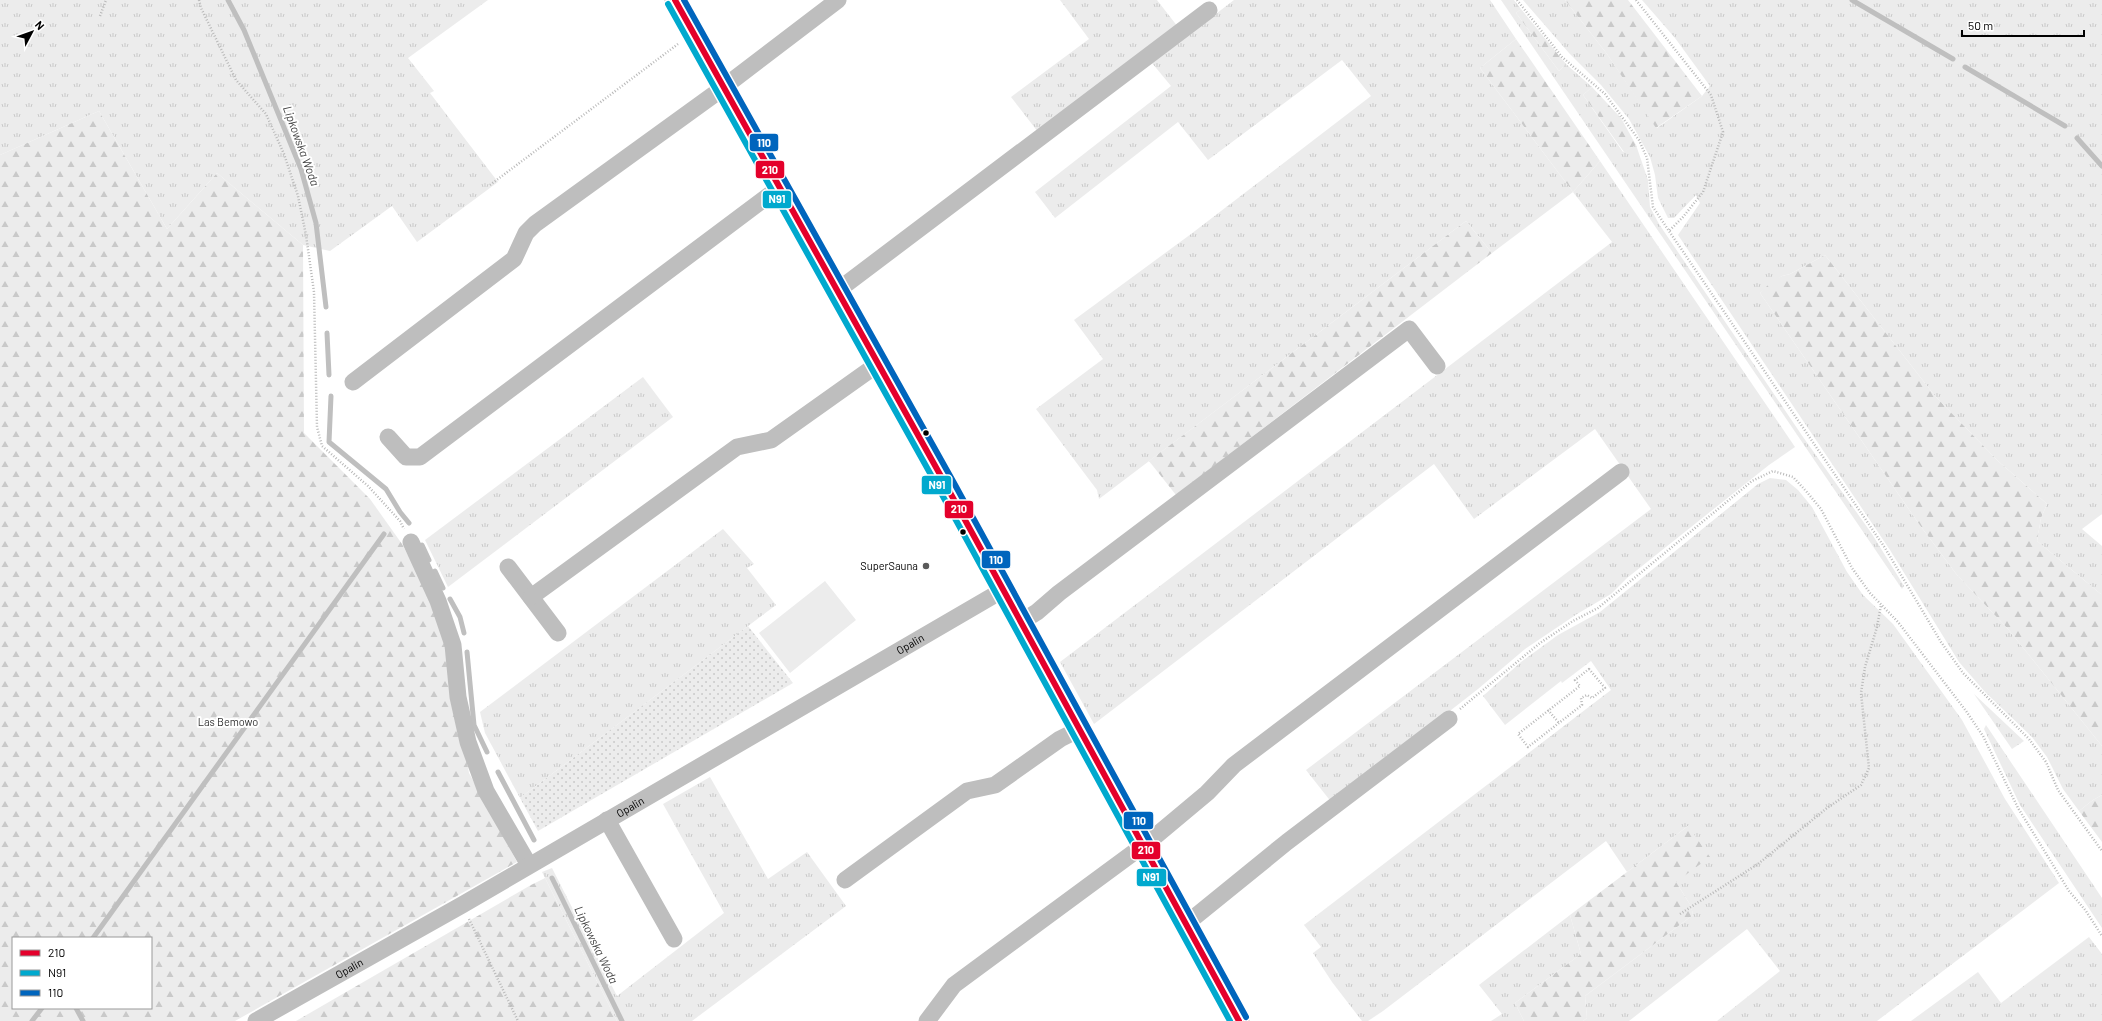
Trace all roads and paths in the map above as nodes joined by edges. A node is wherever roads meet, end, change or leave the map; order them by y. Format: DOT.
graph roads {
  1 [pos="106,0"];
  2 [pos="199,0"];
  3 [pos="675,0"];
  4 [pos="838,0"];
  5 [pos="1517,0"];
  6 [pos="1636,0"];
  7 [pos="1209,10"];
  8 [pos="100,16"];
  9 [pos="694,33"];
  10 [pos="724,87"];
  11 [pos="490,185"];
  12 [pos="780,187"];
  13 [pos="1669,231"];
  14 [pos="837,291"];
  15 [pos="878,364"];
  16 [pos="1437,366"];
  17 [pos="353,382"];
  18 [pos="388,436"];
  19 [pos="1620,472"];
  20 [pos="411,542"];
  21 [pos="508,566"];
  22 [pos="1003,590"];
  23 [pos="531,597"];
  24 [pos="1881,605"];
  25 [pos="1021,622"];
  26 [pos="558,633"];
  27 [pos="1548,710"];
  28 [pos="1449,719"];
  29 [pos="1559,723"];
  30 [pos="1080,729"];
  31 [pos="607,820"];
  32 [pos="1142,845"];
  33 [pos="2102,851"];
  34 [pos="529,865"];
  35 [pos="846,880"];
  36 [pos="462,905"];
  37 [pos="1680,914"];
  38 [pos="1186,924"];
  39 [pos="2102,936"];
  40 [pos="674,939"];
  41 [pos="256,1021"];
  42 [pos="518,1021"];
  43 [pos="927,1021"];
  44 [pos="1239,1021"];
  1 -- 8 [label="path"];
  2 -- 20 [label="path"];
  3 -- 9 [label="main road"];
  4 -- 10 [label="street"];
  5 -- 13 [label="path"];
  6 -- 13 [label="path"];
  7 -- 14 [label="street"];
  9 -- 10 [label="main road"];
  9 -- 11 [label="path"];
  10 -- 12 [label="main road"];
  10 -- 17 [label="street"];
  12 -- 14 [label="main road"];
  12 -- 18 [label="street"];
  13 -- 33 [label="path"];
  14 -- 15 [label="main road"];
  15 -- 22 [label="main road"];
  15 -- 23 [label="street"];
  16 -- 25 [label="street"];
  19 -- 32 [label="street"];
  20 -- 34 [label="street"];
  21 -- 23 [label="street"];
  22 -- 25 [label="main road"];
  22 -- 31 [label="street, Opalin"];
  23 -- 26 [label="street"];
  24 -- 28 [label="path"];
  24 -- 37 [label="path"];
  24 -- 39 [label="path"];
  25 -- 30 [label="main road"];
  27 -- 29 [label="path"];
  27 -- 29 [label="path"];
  27 -- 29 [label="path"];
  28 -- 38 [label="street"];
  30 -- 32 [label="main road"];
  30 -- 35 [label="street"];
  31 -- 34 [label="street, Opalin"];
  31 -- 40 [label="street"];
  32 -- 38 [label="main road"];
  32 -- 43 [label="street"];
  34 -- 36 [label="street, Opalin"];
  36 -- 41 [label="street, Opalin"];
  36 -- 42 [label="path"];
  38 -- 44 [label="main road"];
}
